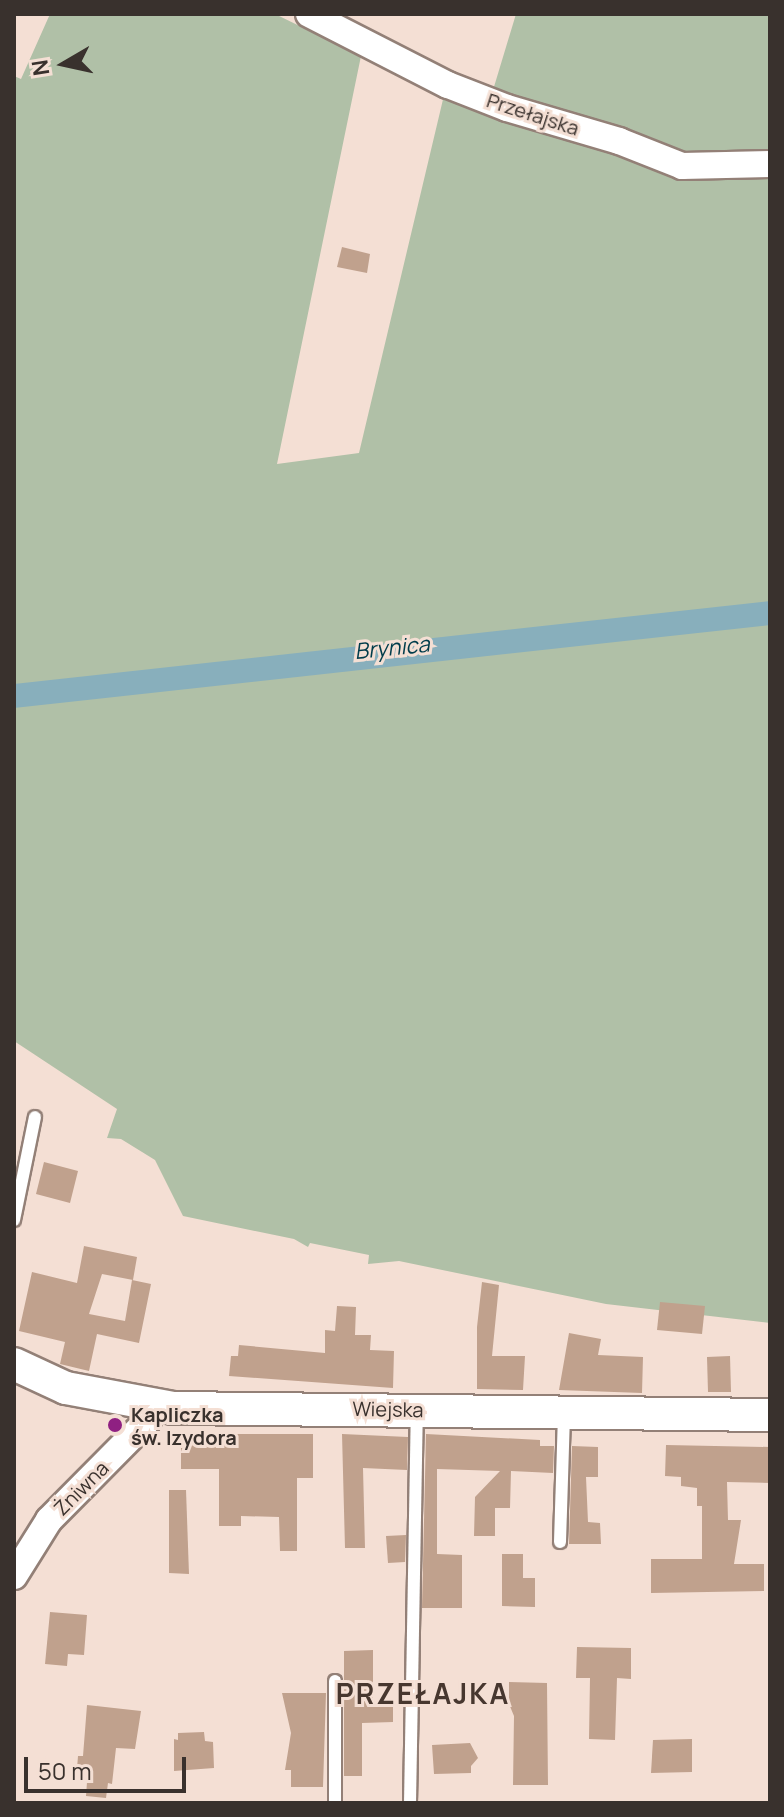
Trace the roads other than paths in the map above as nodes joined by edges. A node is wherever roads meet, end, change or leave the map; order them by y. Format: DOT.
graph roads {
  1 [pos="309,14"];
  2 [pos="770,164"];
  3 [pos="35,1117"];
  4 [pos="14,1220"];
  5 [pos="14,1364"];
  6 [pos="152,1406"];
  7 [pos="417,1410"];
  8 [pos="564,1412"];
  9 [pos="770,1415"];
  10 [pos="560,1542"];
  11 [pos="14,1576"];
  12 [pos="335,1681"];
  13 [pos="335,1803"];
  14 [pos="410,1803"];
  1 -- 2 [label="street, Przełajska"];
  3 -- 4 [label="lane"];
  5 -- 6 [label="street, Wiejska"];
  6 -- 7 [label="street, Wiejska"];
  6 -- 11 [label="street, Żniwna"];
  7 -- 8 [label="street, Wiejska"];
  7 -- 14 [label="lane"];
  8 -- 9 [label="street, Wiejska"];
  8 -- 10 [label="lane"];
  12 -- 13 [label="lane"];
}
